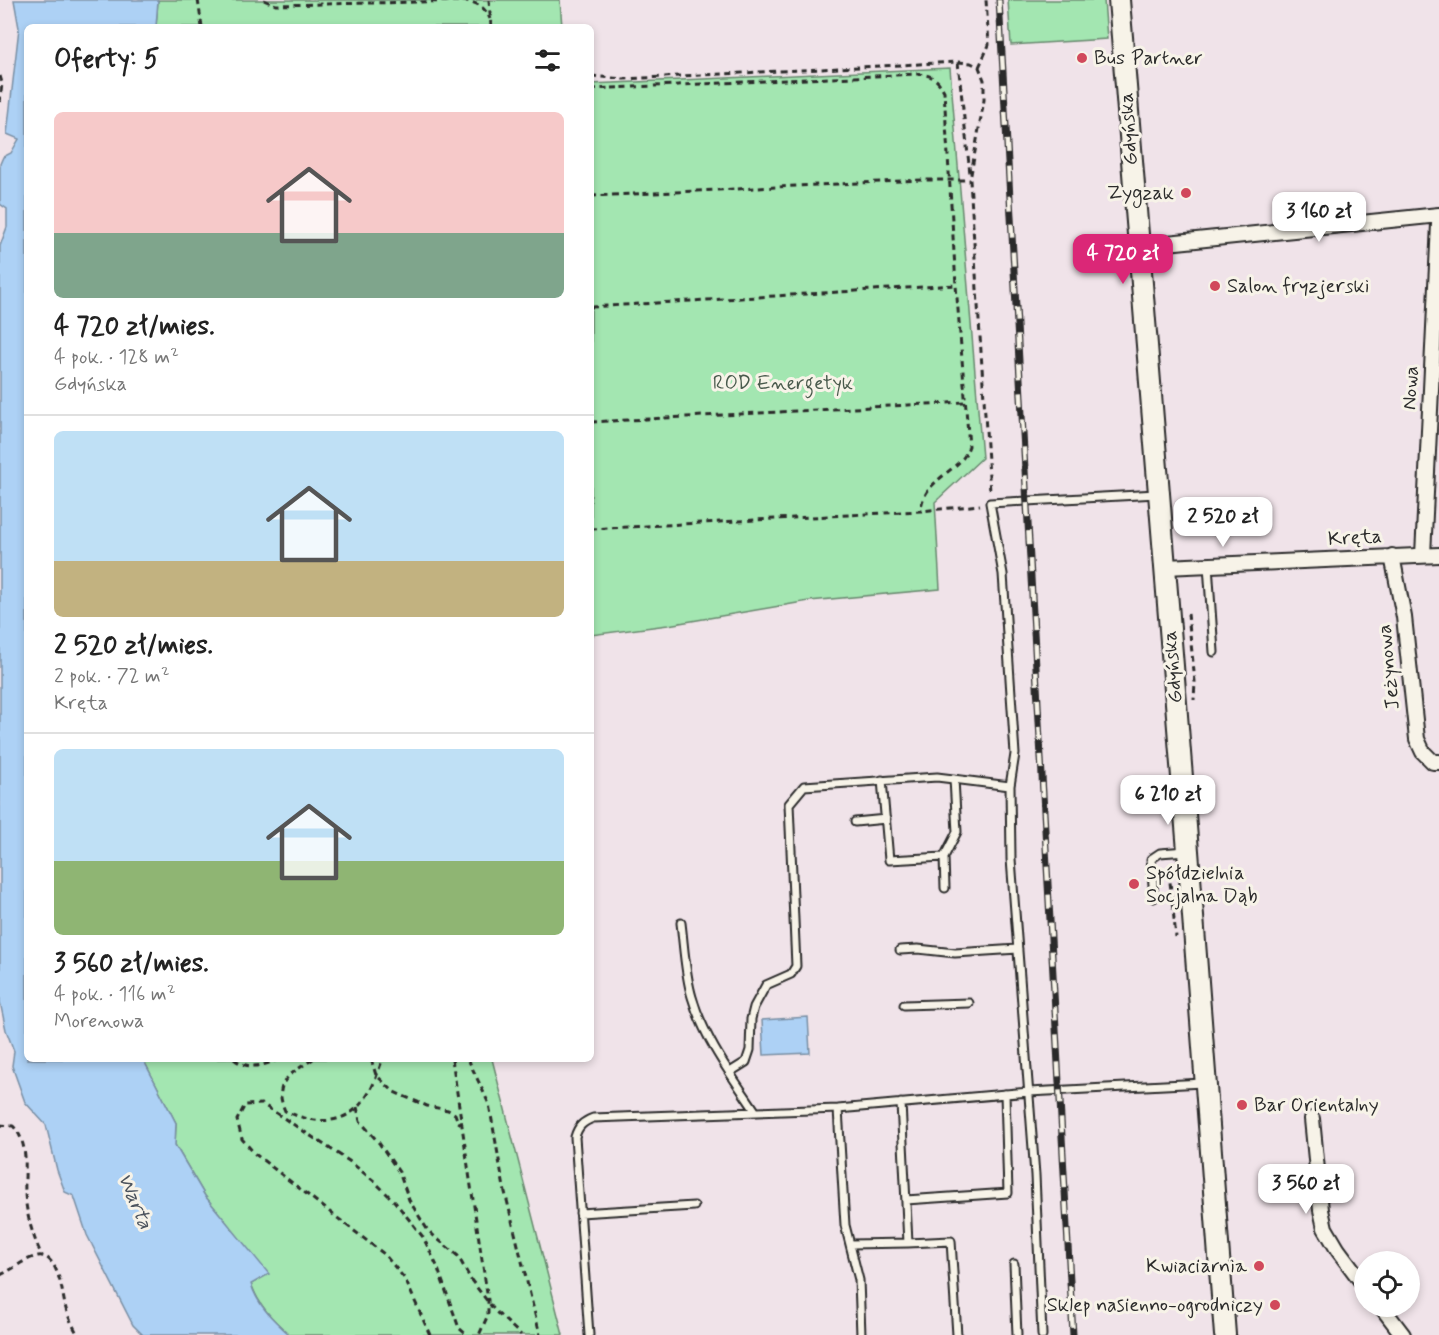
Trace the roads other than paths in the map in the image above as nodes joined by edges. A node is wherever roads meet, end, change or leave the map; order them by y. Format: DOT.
graph roads {
  1 [pos="1119,0"];
  2 [pos="1439,215"];
  3 [pos="1439,224"];
  4 [pos="1138,246"];
  5 [pos="1159,494"];
  6 [pos="1423,555"];
  7 [pos="1439,555"];
  8 [pos="1392,556"];
  9 [pos="1208,565"];
  10 [pos="1165,567"];
  11 [pos="1214,652"];
  12 [pos="1439,762"];
  13 [pos="954,779"];
  14 [pos="882,780"];
  15 [pos="1010,786"];
  16 [pos="885,819"];
  17 [pos="855,822"];
  18 [pos="1188,851"];
  19 [pos="944,857"];
  20 [pos="945,888"];
  21 [pos="1154,898"];
  22 [pos="681,923"];
  23 [pos="1018,949"];
  24 [pos="900,950"];
  25 [pos="969,1003"];
  26 [pos="904,1005"];
  27 [pos="730,1072"];
  28 [pos="1206,1083"];
  29 [pos="1029,1092"];
  30 [pos="1005,1094"];
  31 [pos="901,1103"];
  32 [pos="838,1109"];
  33 [pos="756,1112"];
  34 [pos="1312,1119"];
  35 [pos="906,1200"];
  36 [pos="694,1206"];
  37 [pos="580,1213"];
  38 [pos="908,1242"];
  39 [pos="850,1244"];
  40 [pos="1014,1264"];
  41 [pos="1354,1271"];
  42 [pos="1389,1317"];
  43 [pos="589,1335"];
  44 [pos="861,1335"];
  45 [pos="957,1335"];
  46 [pos="1017,1335"];
  47 [pos="1042,1335"];
  48 [pos="1225,1335"];
  49 [pos="1402,1335"];
  1 -- 4 [label="main road, Gdyńska"];
  2 -- 4 [label="street"];
  3 -- 6 [label="street, Nowa"];
  4 -- 5 [label="main road, Gdyńska"];
  5 -- 10 [label="main road, Gdyńska"];
  5 -- 15 [label="lane"];
  6 -- 7 [label="street, Kręta"];
  6 -- 8 [label="street, Kręta"];
  8 -- 9 [label="street, Kręta"];
  8 -- 12 [label="street, Jeżynowa"];
  9 -- 10 [label="street, Kręta"];
  9 -- 11 [label="lane"];
  10 -- 18 [label="main road, Gdyńska"];
  13 -- 14 [label="lane"];
  13 -- 15 [label="lane"];
  13 -- 19 [label="lane"];
  14 -- 16 [label="lane"];
  14 -- 27 [label="lane"];
  15 -- 23 [label="lane"];
  16 -- 17 [label="lane"];
  16 -- 19 [label="lane"];
  18 -- 21 [label="lane"];
  18 -- 28 [label="main road, Gdyńska"];
  19 -- 20 [label="lane"];
  22 -- 27 [label="lane"];
  23 -- 24 [label="lane"];
  23 -- 29 [label="lane"];
  25 -- 26 [label="lane"];
  27 -- 33 [label="lane"];
  28 -- 29 [label="lane"];
  28 -- 48 [label="main road, Gdyńska"];
  29 -- 30 [label="lane"];
  29 -- 47 [label="lane"];
  30 -- 31 [label="lane"];
  30 -- 35 [label="lane"];
  31 -- 32 [label="lane"];
  31 -- 35 [label="lane"];
  32 -- 33 [label="lane"];
  32 -- 39 [label="lane"];
  33 -- 37 [label="lane"];
  34 -- 41 [label="street"];
  35 -- 38 [label="lane"];
  36 -- 37 [label="lane"];
  37 -- 43 [label="lane"];
  38 -- 39 [label="lane"];
  38 -- 45 [label="lane"];
  39 -- 44 [label="lane"];
  40 -- 46 [label="lane"];
  42 -- 49 [label="street"];
}
